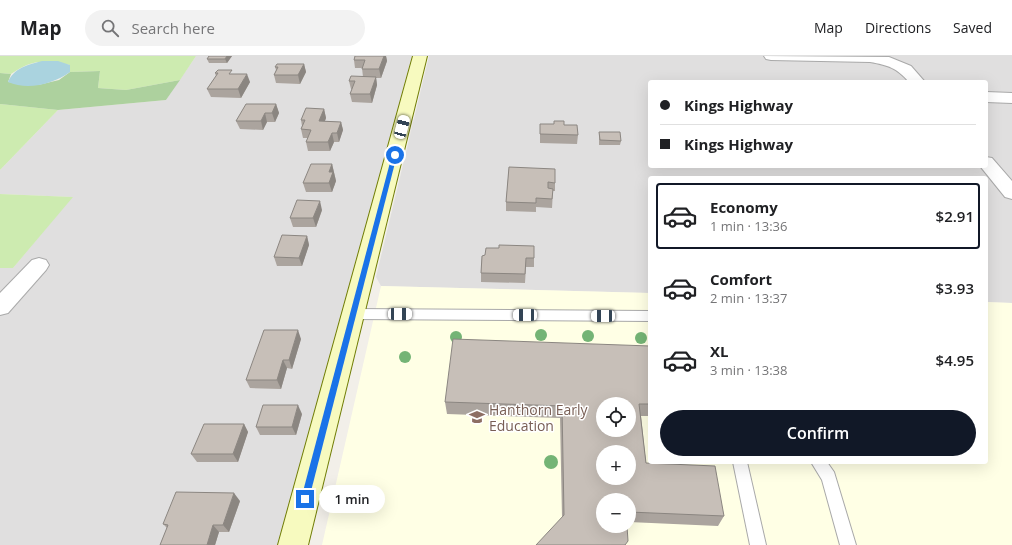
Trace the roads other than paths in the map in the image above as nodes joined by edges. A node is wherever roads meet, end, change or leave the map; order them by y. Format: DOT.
graph roads {
  1 [pos="420,56"];
  2 [pos="771,56"];
  3 [pos="915,80"];
  4 [pos="988,97"];
  5 [pos="1012,98"];
  6 [pos="988,164"];
  7 [pos="1012,193"];
  8 [pos="39,265"];
  9 [pos="0,307"];
  10 [pos="354,314"];
  11 [pos="648,316"];
  12 [pos="740,464"];
  13 [pos="819,464"];
  14 [pos="293,545"];
  15 [pos="758,545"];
  16 [pos="848,545"];
  1 -- 10 [label="street"];
  2 -- 3 [label="street"];
  4 -- 5 [label="street"];
  6 -- 7 [label="street"];
  8 -- 9 [label="street"];
  10 -- 11 [label="lane"];
  10 -- 14 [label="street"];
  12 -- 15 [label="lane"];
  13 -- 16 [label="lane"];
}
